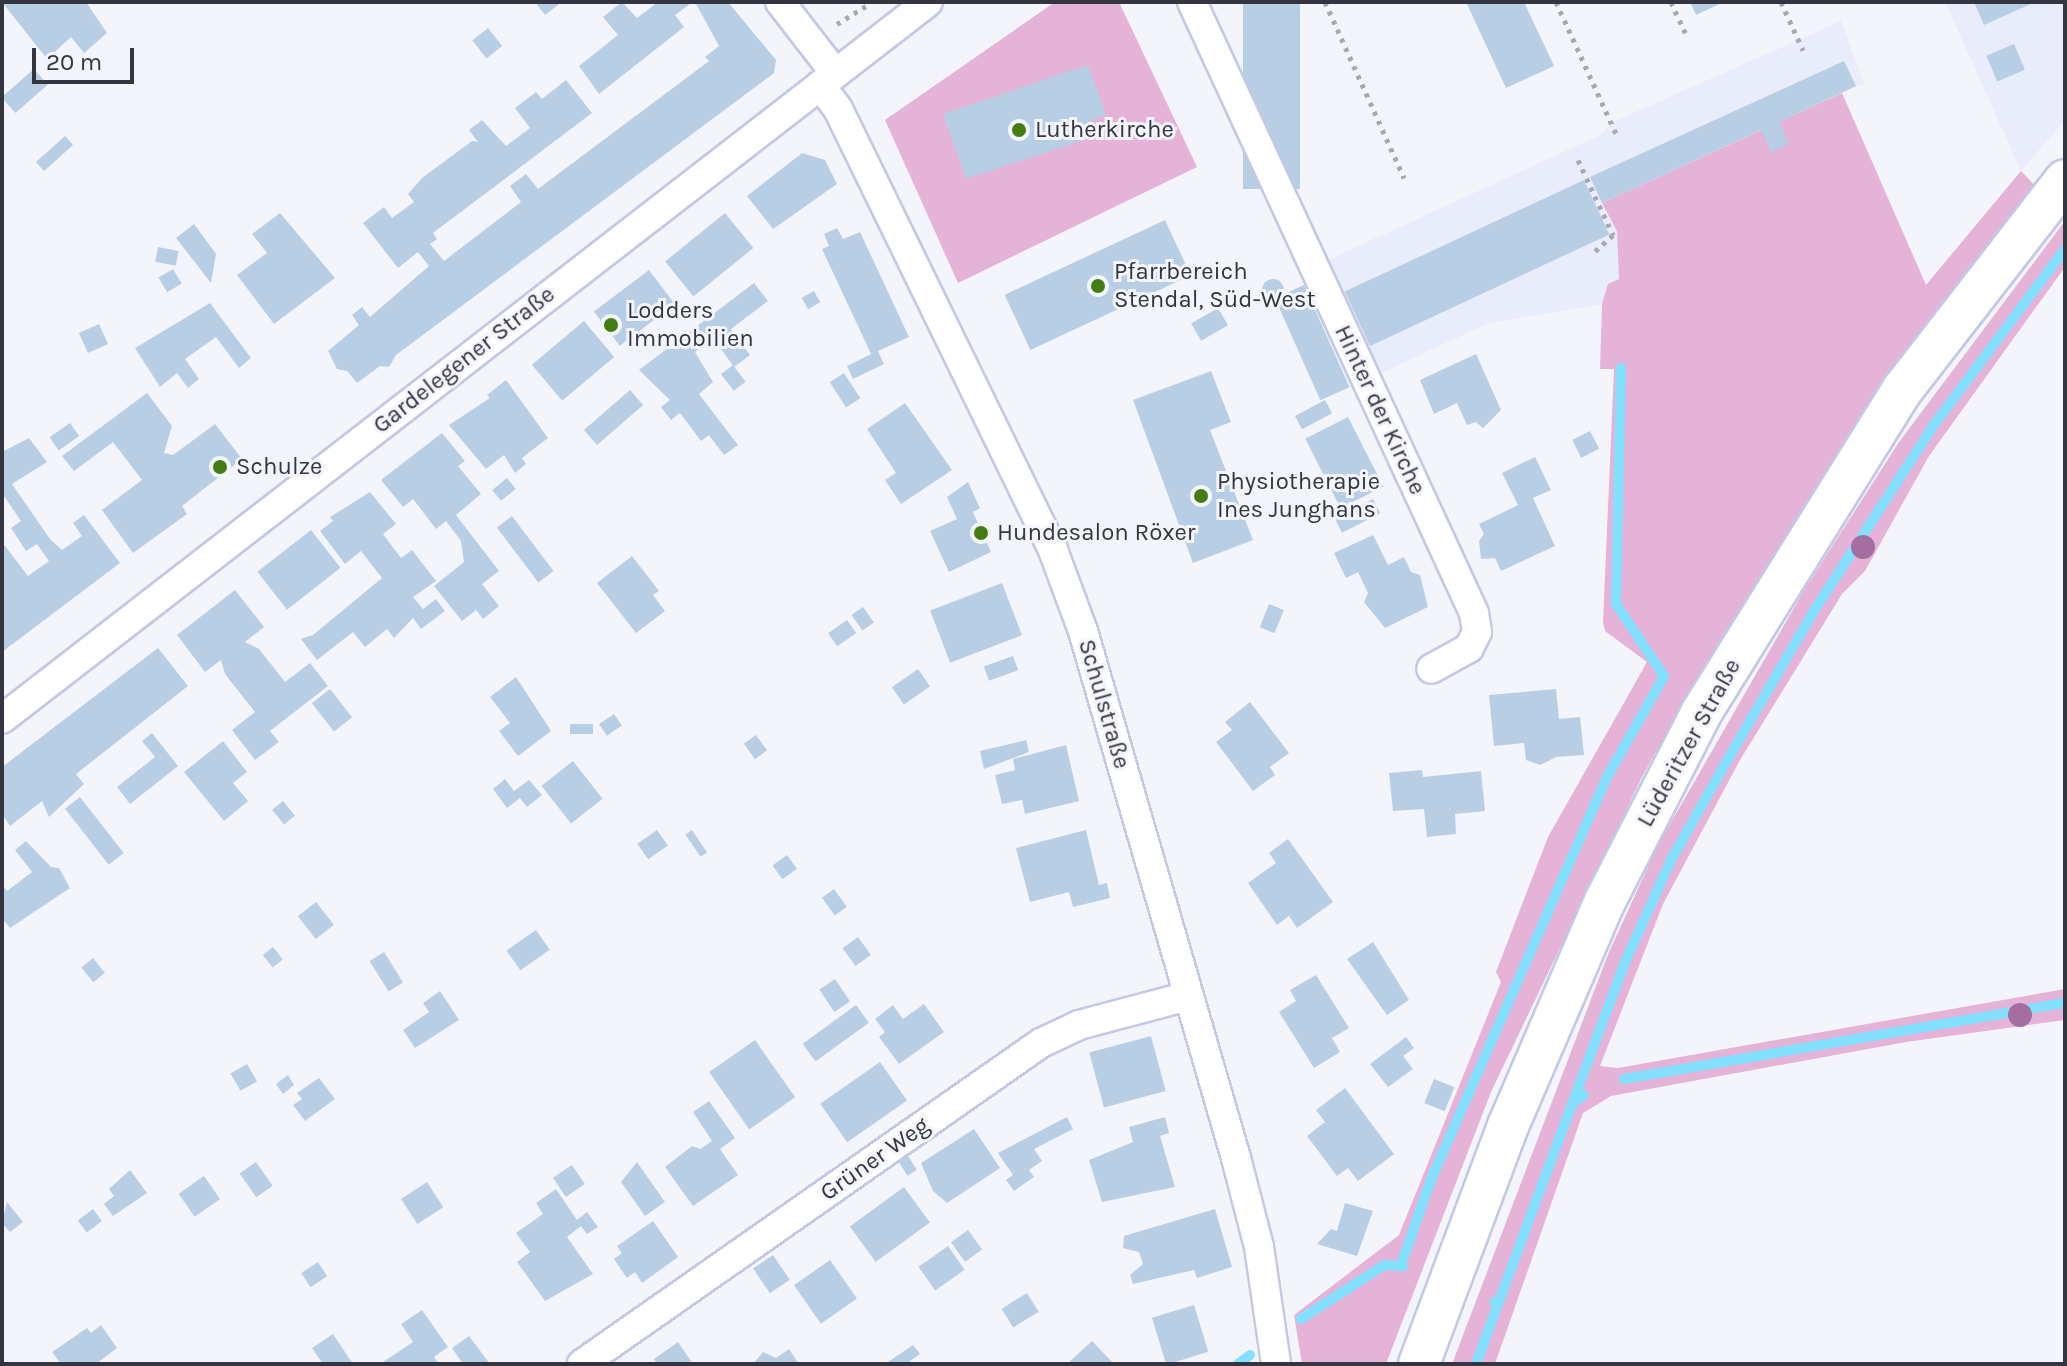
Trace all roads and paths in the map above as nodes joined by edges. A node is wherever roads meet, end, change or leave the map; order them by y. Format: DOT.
graph roads {
  1 [pos="780,2"];
  2 [pos="872,2"];
  3 [pos="928,2"];
  4 [pos="1192,2"];
  5 [pos="1325,2"];
  6 [pos="1556,2"];
  7 [pos="1671,2"];
  8 [pos="1781,2"];
  9 [pos="829,20"];
  10 [pos="1687,37"];
  11 [pos="1803,50"];
  12 [pos="828,79"];
  13 [pos="1617,136"];
  14 [pos="1578,160"];
  15 [pos="1404,178"];
  16 [pos="2065,180"];
  17 [pos="1593,253"];
  18 [pos="1431,669"];
  19 [pos="2,719"];
  20 [pos="1188,996"];
  21 [pos="582,1364"];
  22 [pos="1276,1364"];
  23 [pos="1419,1364"];
  1 -- 12 [label="street, Schulstraße"];
  2 -- 9 [label="path"];
  3 -- 12 [label="street, Gardelegener Straße"];
  4 -- 18 [label="street, Hinter der Kirche"];
  5 -- 15 [label="path"];
  6 -- 13 [label="path"];
  7 -- 10 [label="path"];
  8 -- 11 [label="path"];
  12 -- 19 [label="street, Gardelegener Straße"];
  12 -- 20 [label="street, Schulstraße"];
  14 -- 17 [label="path"];
  16 -- 23 [label="main road, Lüderitzer Straße"];
  20 -- 21 [label="street, Grüner Weg"];
  20 -- 22 [label="street, Schulstraße"];
}
